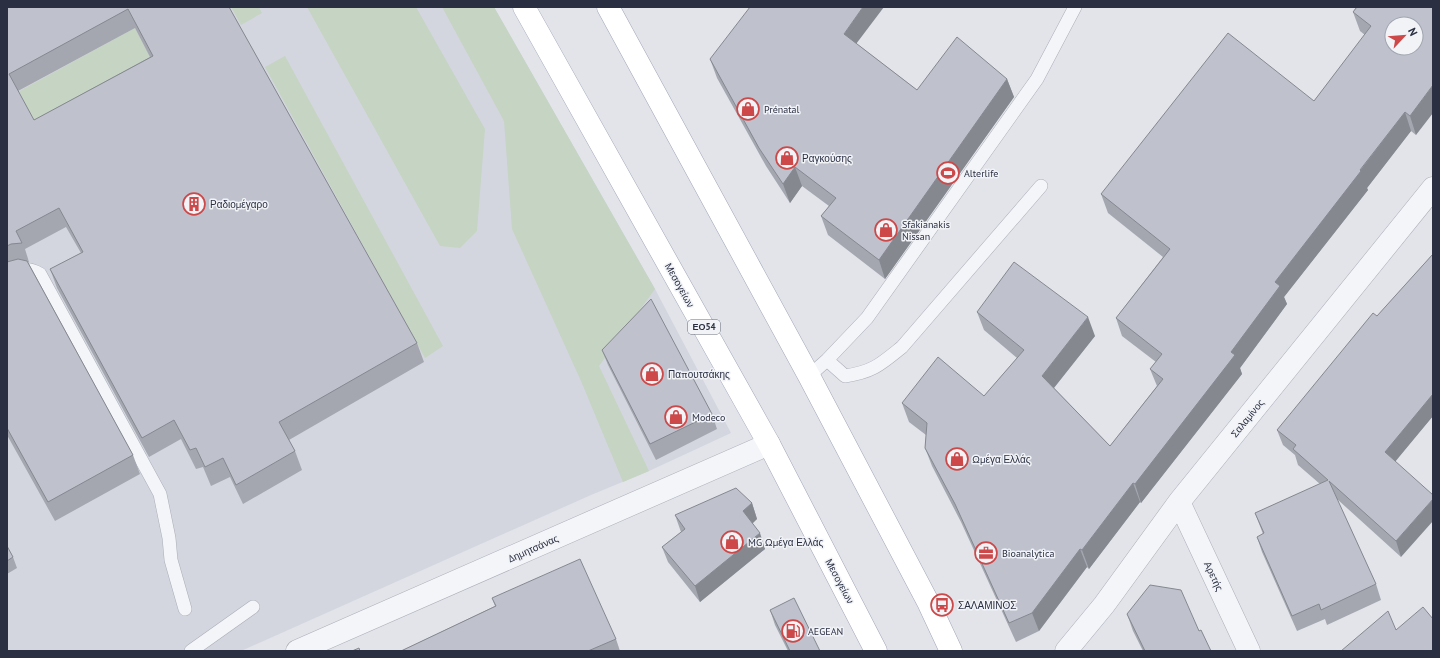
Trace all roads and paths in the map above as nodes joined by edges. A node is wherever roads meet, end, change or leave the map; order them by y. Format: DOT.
graph roads {
  1 [pos="524,7"];
  2 [pos="608,7"];
  3 [pos="1075,7"];
  4 [pos="1041,186"];
  5 [pos="1433,188"];
  6 [pos="7,276"];
  7 [pos="827,360"];
  8 [pos="810,376"];
  9 [pos="769,444"];
  10 [pos="1179,502"];
  11 [pos="253,607"];
  12 [pos="186,609"];
  13 [pos="191,651"];
  14 [pos="297,651"];
  15 [pos="876,651"];
  16 [pos="951,651"];
  17 [pos="1066,651"];
  18 [pos="1248,651"];
  1 -- 9 [label="main road, Μεσογείων / ΕΟ54"];
  2 -- 8 [label="main road"];
  3 -- 7 [label="lane"];
  4 -- 7 [label="lane"];
  5 -- 10 [label="street, Σαλαμίνος"];
  6 -- 12 [label="lane"];
  7 -- 8 [label="lane"];
  8 -- 16 [label="main road"];
  9 -- 14 [label="street, Δημητσάνας"];
  9 -- 15 [label="main road, Μεσογείων / ΕΟ54"];
  10 -- 17 [label="street, Σαλαμίνος"];
  10 -- 18 [label="street, Αρετής"];
  11 -- 13 [label="lane"];
}
